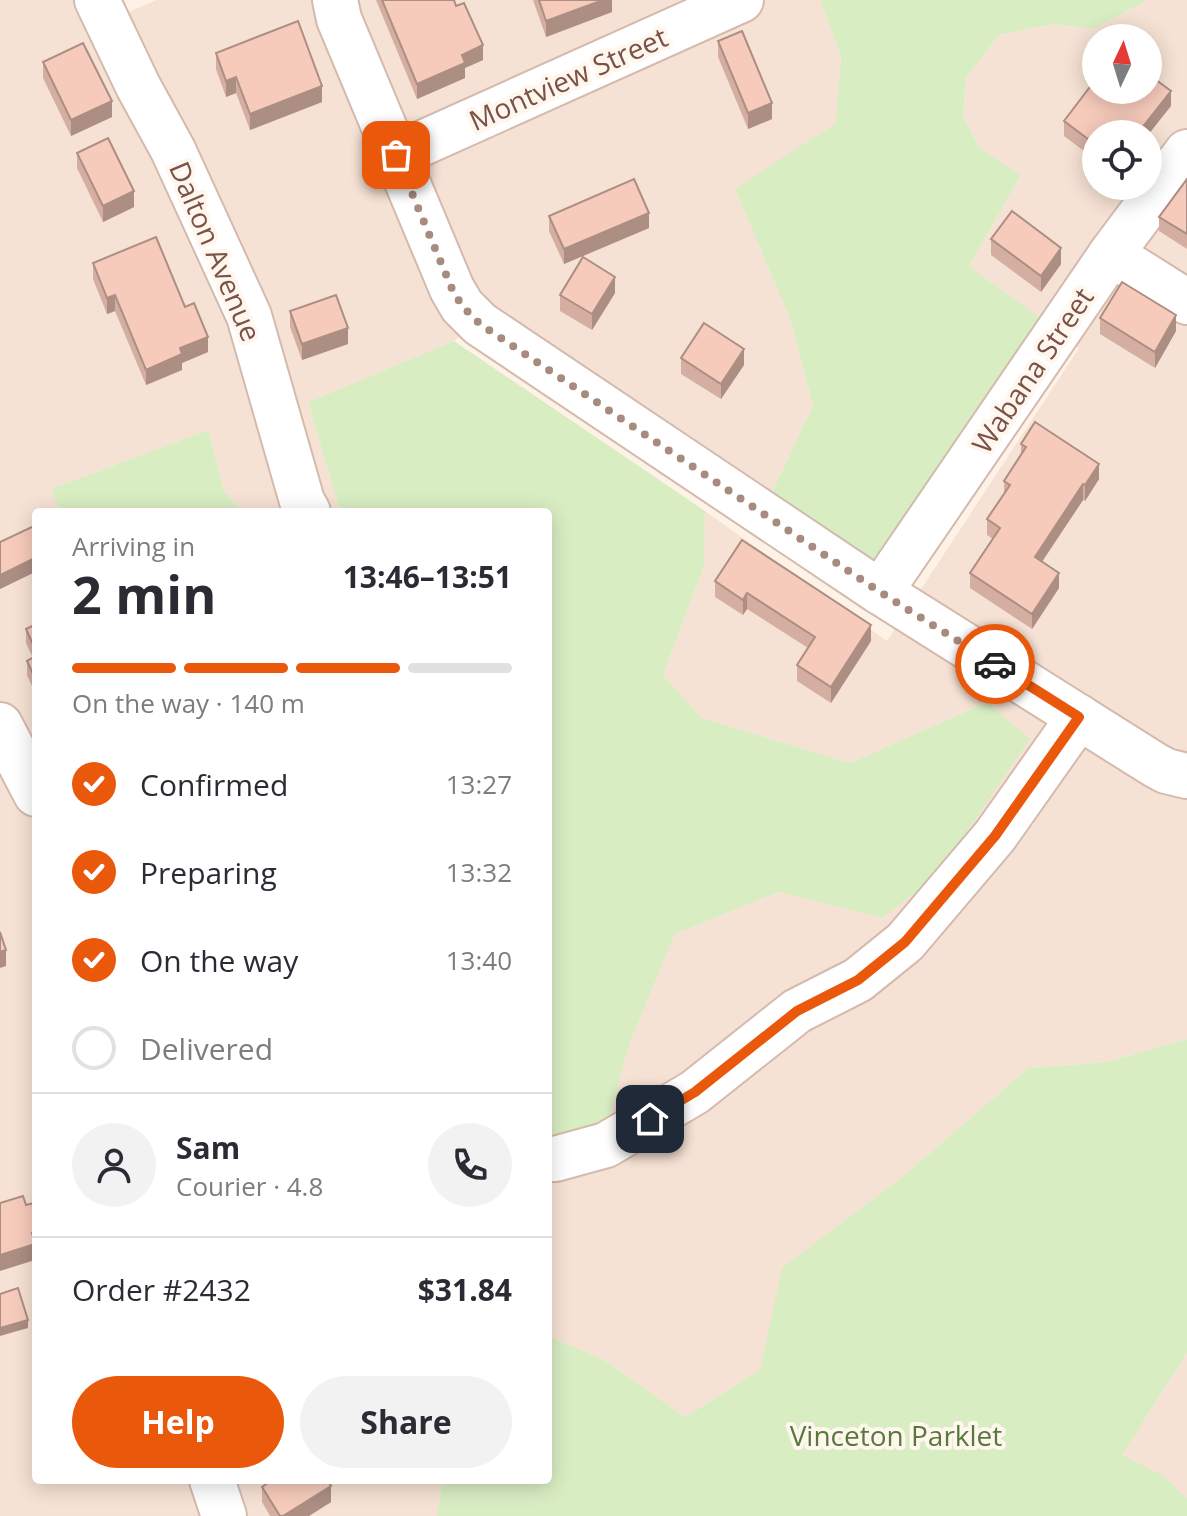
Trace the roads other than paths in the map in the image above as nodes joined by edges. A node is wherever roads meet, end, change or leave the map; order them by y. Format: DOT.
graph roads {
  1 [pos="97,0"];
  2 [pos="335,0"];
  3 [pos="741,0"];
  4 [pos="1187,152"];
  5 [pos="396,155"];
  6 [pos="1111,254"];
  7 [pos="1187,302"];
  8 [pos="306,508"];
  9 [pos="880,592"];
  10 [pos="1079,717"];
  11 [pos="0,725"];
  12 [pos="1187,776"];
  13 [pos="32,786"];
  14 [pos="552,1159"];
  15 [pos="213,1484"];
  16 [pos="224,1516"];
  1 -- 8 [label="street, Dalton Avenue"];
  2 -- 5 [label="street"];
  3 -- 5 [label="street, Montview Street"];
  4 -- 6 [label="street, Wabana Street"];
  5 -- 9 [label="street"];
  6 -- 7 [label="street"];
  6 -- 9 [label="street, Wabana Street"];
  9 -- 10 [label="street"];
  10 -- 12 [label="street"];
  10 -- 14 [label="street"];
  11 -- 13 [label="street"];
  15 -- 16 [label="street"];
}
